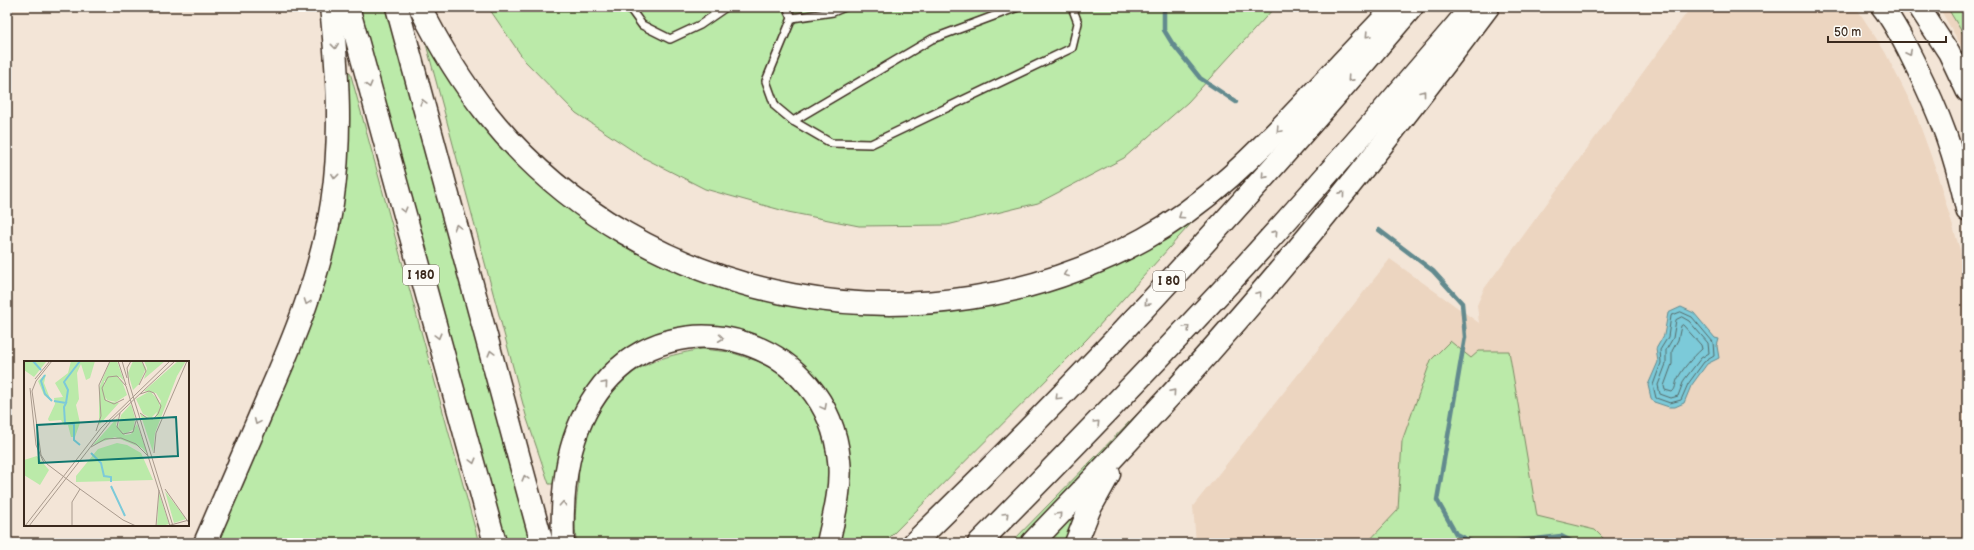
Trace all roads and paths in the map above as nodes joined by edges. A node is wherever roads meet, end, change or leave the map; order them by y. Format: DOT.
graph roads {
  1 [pos="331,7"];
  2 [pos="348,7"];
  3 [pos="398,7"];
  4 [pos="420,7"];
  5 [pos="629,7"];
  6 [pos="726,7"];
  7 [pos="787,7"];
  8 [pos="845,7"];
  9 [pos="1018,7"];
  10 [pos="1072,7"];
  11 [pos="1394,7"];
  12 [pos="1412,7"];
  13 [pos="1472,7"];
  14 [pos="1488,7"];
  15 [pos="1882,7"];
  16 [pos="1919,7"];
  17 [pos="792,18"];
  18 [pos="1967,91"];
  19 [pos="793,121"];
  20 [pos="1967,211"];
  21 [pos="1147,421"];
  22 [pos="205,543"];
  23 [pos="495,543"];
  24 [pos="542,543"];
  25 [pos="563,543"];
  26 [pos="828,543"];
  27 [pos="914,543"];
  28 [pos="979,543"];
  29 [pos="1032,543"];
  30 [pos="1076,543"];
  1 -- 22 [label="highway, one-way"];
  2 -- 23 [label="highway, I 180, one-way"];
  24 -- 3 [label="highway, one-way"];
  11 -- 4 [label="highway, one-way"];
  5 -- 6 [label="lane"];
  7 -- 17 [label="lane"];
  8 -- 17 [label="lane"];
  9 -- 19 [label="lane"];
  10 -- 19 [label="lane"];
  12 -- 27 [label="highway, I 80, one-way"];
  28 -- 13 [label="highway, one-way"];
  21 -- 14 [label="highway, one-way"];
  15 -- 20 [label="main road, one-way"];
  16 -- 18 [label="main road"];
  17 -- 19 [label="lane"];
  29 -- 21 [label="highway, one-way"];
  21 -- 30 [label="highway"];
  25 -- 26 [label="highway, one-way"];
}
